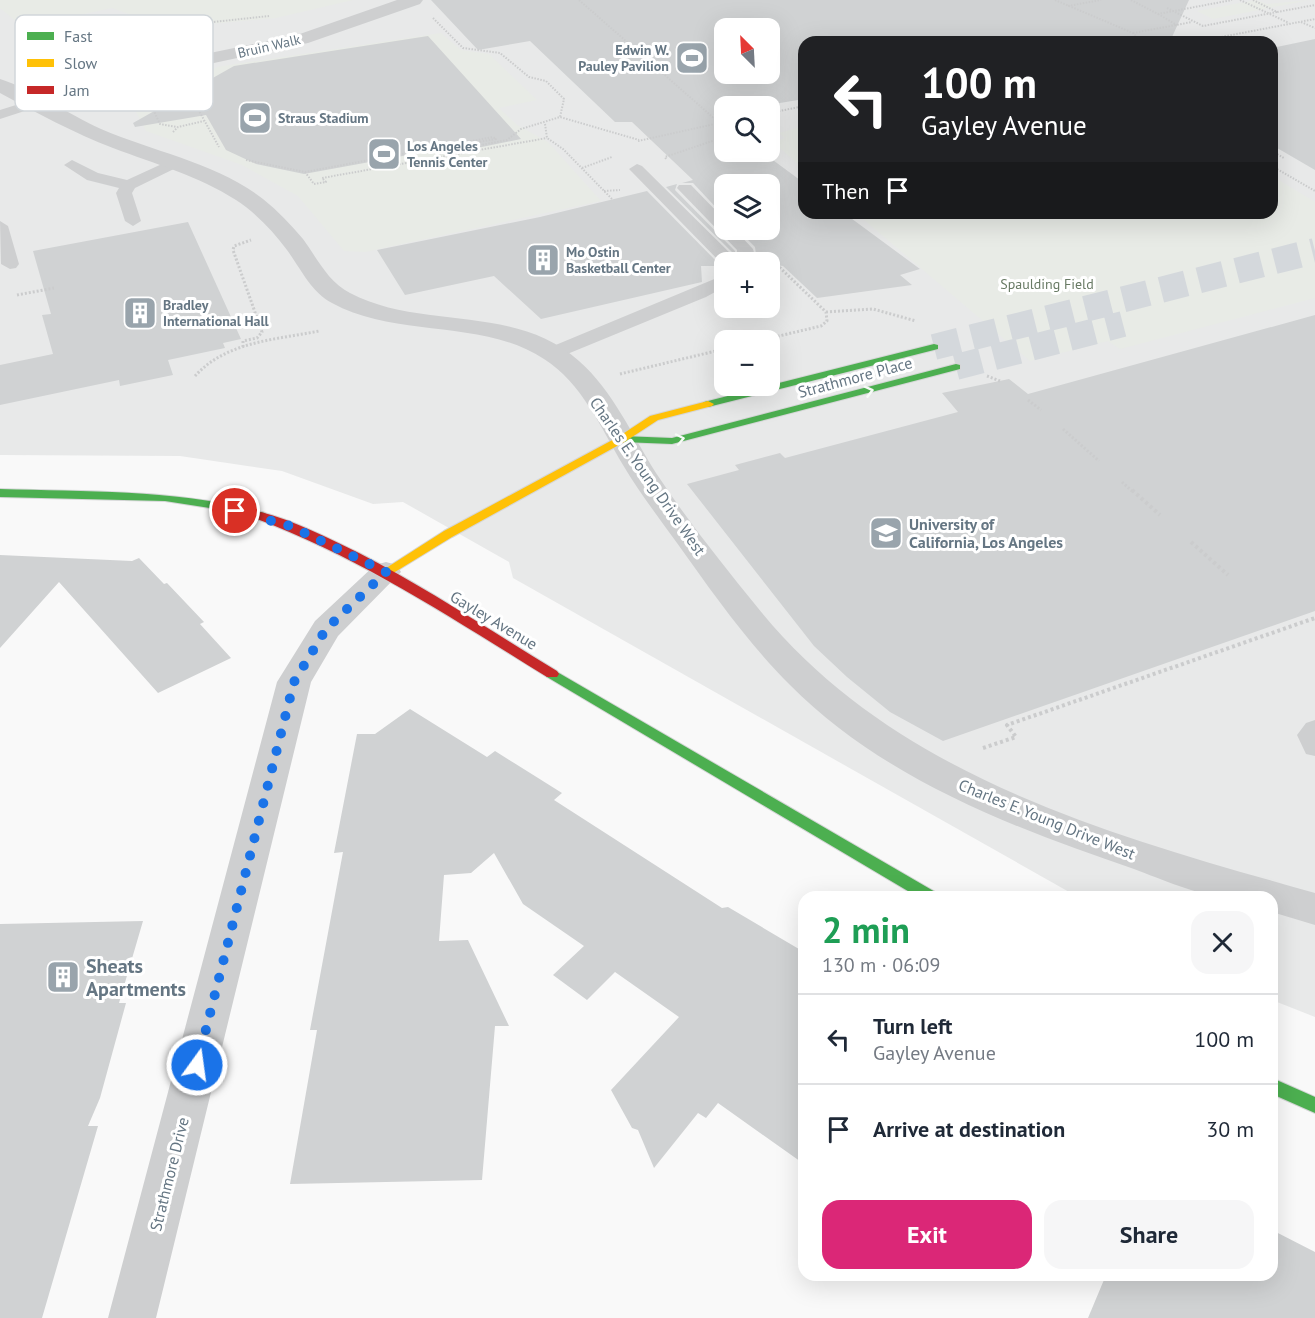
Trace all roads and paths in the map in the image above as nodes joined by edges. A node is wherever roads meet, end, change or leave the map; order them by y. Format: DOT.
graph roads {
  1 [pos="579,0"];
  2 [pos="1055,0"];
  3 [pos="1101,0"];
  4 [pos="1131,0"];
  5 [pos="1232,0"];
  6 [pos="1240,0"];
  7 [pos="1253,0"];
  8 [pos="1087,1"];
  9 [pos="1315,5"];
  10 [pos="421,6"];
  11 [pos="1067,6"];
  12 [pos="1167,8"];
  13 [pos="1172,11"];
  14 [pos="1277,12"];
  15 [pos="1158,14"];
  16 [pos="1268,14"];
  17 [pos="270,16"];
  18 [pos="1315,19"];
  19 [pos="1300,21"];
  20 [pos="213,22"];
  21 [pos="1193,22"];
  22 [pos="1289,24"];
  23 [pos="1177,25"];
  24 [pos="1315,28"];
  25 [pos="1133,33"];
  26 [pos="1136,36"];
  27 [pos="1226,36"];
  28 [pos="213,59"];
  29 [pos="0,85"];
  30 [pos="15,89"];
  31 [pos="798,107"];
  32 [pos="15,109"];
  33 [pos="62,111"];
  34 [pos="154,111"];
  35 [pos="199,111"];
  36 [pos="780,111"];
  37 [pos="0,115"];
  38 [pos="560,117"];
  39 [pos="714,117"];
  40 [pos="204,121"];
  41 [pos="714,123"];
  42 [pos="544,124"];
  43 [pos="178,127"];
  44 [pos="170,136"];
  45 [pos="547,138"];
  46 [pos="639,140"];
  47 [pos="456,144"];
  48 [pos="224,152"];
  49 [pos="464,154"];
  50 [pos="1278,155"];
  51 [pos="1284,158"];
  52 [pos="243,159"];
  53 [pos="604,159"];
  54 [pos="175,163"];
  55 [pos="366,163"];
  56 [pos="72,165"];
  57 [pos="582,168"];
  58 [pos="638,169"];
  59 [pos="1278,169"];
  60 [pos="371,170"];
  61 [pos="305,172"];
  62 [pos="129,184"];
  63 [pos="685,188"];
  64 [pos="1315,191"];
  65 [pos="612,200"];
  66 [pos="714,218"];
  67 [pos="133,221"];
  68 [pos="0,226"];
  69 [pos="251,240"];
  70 [pos="736,240"];
  71 [pos="720,252"];
  72 [pos="746,252"];
  73 [pos="10,264"];
  74 [pos="780,268"];
  75 [pos="714,285"];
  76 [pos="54,288"];
  77 [pos="17,295"];
  78 [pos="319,331"];
  79 [pos="780,336"];
  80 [pos="243,347"];
  81 [pos="934,347"];
  82 [pos="714,352"];
  83 [pos="553,353"];
  84 [pos="956,367"];
  85 [pos="195,376"];
  86 [pos="615,376"];
  87 [pos="1028,400"];
  88 [pos="1041,410"];
  89 [pos="1063,429"];
  90 [pos="622,439"];
  91 [pos="1099,461"];
  92 [pos="1122,482"];
  93 [pos="0,493"];
  94 [pos="1160,515"];
  95 [pos="1191,542"];
  96 [pos="386,572"];
  97 [pos="1228,575"];
  98 [pos="1315,618"];
  99 [pos="1315,729"];
  100 [pos="1315,747"];
  101 [pos="983,748"];
  102 [pos="921,891"];
  103 [pos="1254,891"];
  104 [pos="1278,898"];
  105 [pos="1315,909"];
  106 [pos="1278,1089"];
  107 [pos="1315,1105"];
  108 [pos="132,1318"];
  1 -- 39 [label="path"];
  2 -- 11 [label="path"];
  3 -- 8 [label="path"];
  4 -- 15 [label="path"];
  5 -- 13 [label="path"];
  6 -- 16 [label="path"];
  7 -- 14 [label="path"];
  8 -- 11 [label="path"];
  9 -- 14 [label="path"];
  10 -- 28 [label="street, Bruin Walk"];
  10 -- 38 [label="path"];
  11 -- 25 [label="path"];
  12 -- 13 [label="path"];
  13 -- 15 [label="path"];
  13 -- 21 [label="path"];
  14 -- 16 [label="path"];
  15 -- 23 [label="path"];
  16 -- 21 [label="path"];
  16 -- 22 [label="path"];
  17 -- 20 [label="path"];
  18 -- 19 [label="path"];
  19 -- 22 [label="path"];
  19 -- 24 [label="path"];
  21 -- 23 [label="path"];
  22 -- 27 [label="path"];
  23 -- 25 [label="path"];
  25 -- 26 [label="path"];
  29 -- 30 [label="street, Charles E. Young Drive West"];
  31 -- 36 [label="path"];
  32 -- 37 [label="lane"];
  33 -- 54 [label="street, Charles E. Young Drive West"];
  34 -- 43 [label="path"];
  35 -- 40 [label="path"];
  38 -- 42 [label="path"];
  38 -- 46 [label="path"];
  40 -- 43 [label="path"];
  40 -- 48 [label="path"];
  41 -- 46 [label="path"];
  42 -- 45 [label="path"];
  42 -- 47 [label="path"];
  43 -- 44 [label="path"];
  45 -- 49 [label="path"];
  45 -- 57 [label="path"];
  46 -- 58 [label="path"];
  47 -- 49 [label="path"];
  47 -- 61 [label="path"];
  49 -- 60 [label="path"];
  50 -- 51 [label="path"];
  52 -- 61 [label="path"];
  53 -- 57 [label="path"];
  54 -- 62 [label="lane"];
  54 -- 83 [label="street, Charles E. Young Drive West"];
  55 -- 60 [label="path"];
  56 -- 62 [label="lane"];
  57 -- 65 [label="path"];
  58 -- 71 [label="lane"];
  59 -- 64 [label="path"];
  60 -- 61 [label="path"];
  62 -- 67 [label="lane"];
  63 -- 66 [label="lane"];
  68 -- 73 [label="lane"];
  69 -- 80 [label="path"];
  70 -- 72 [label="lane"];
  74 -- 79 [label="path"];
  75 -- 83 [label="lane"];
  76 -- 77 [label="path"];
  78 -- 80 [label="path"];
  80 -- 85 [label="path"];
  81 -- 90 [label="street, Strathmore Place"];
  82 -- 86 [label="path"];
  83 -- 90 [label="street, Charles E. Young Drive West"];
  90 -- 84 [label="street, Strathmore Place, one-way"];
  87 -- 88 [label="path"];
  89 -- 91 [label="path"];
  90 -- 96 [label="street, Strathmore Place"];
  90 -- 103 [label="street, Charles E. Young Drive West"];
  92 -- 94 [label="path"];
  93 -- 96 [label="street, Gayley Avenue"];
  95 -- 97 [label="path"];
  96 -- 102 [label="street, Gayley Avenue"];
  96 -- 108 [label="street, Strathmore Drive"];
  98 -- 101 [label="path"];
  99 -- 100 [label="lane"];
  104 -- 105 [label="street, Charles E. Young Drive West"];
  106 -- 107 [label="street"];
}
